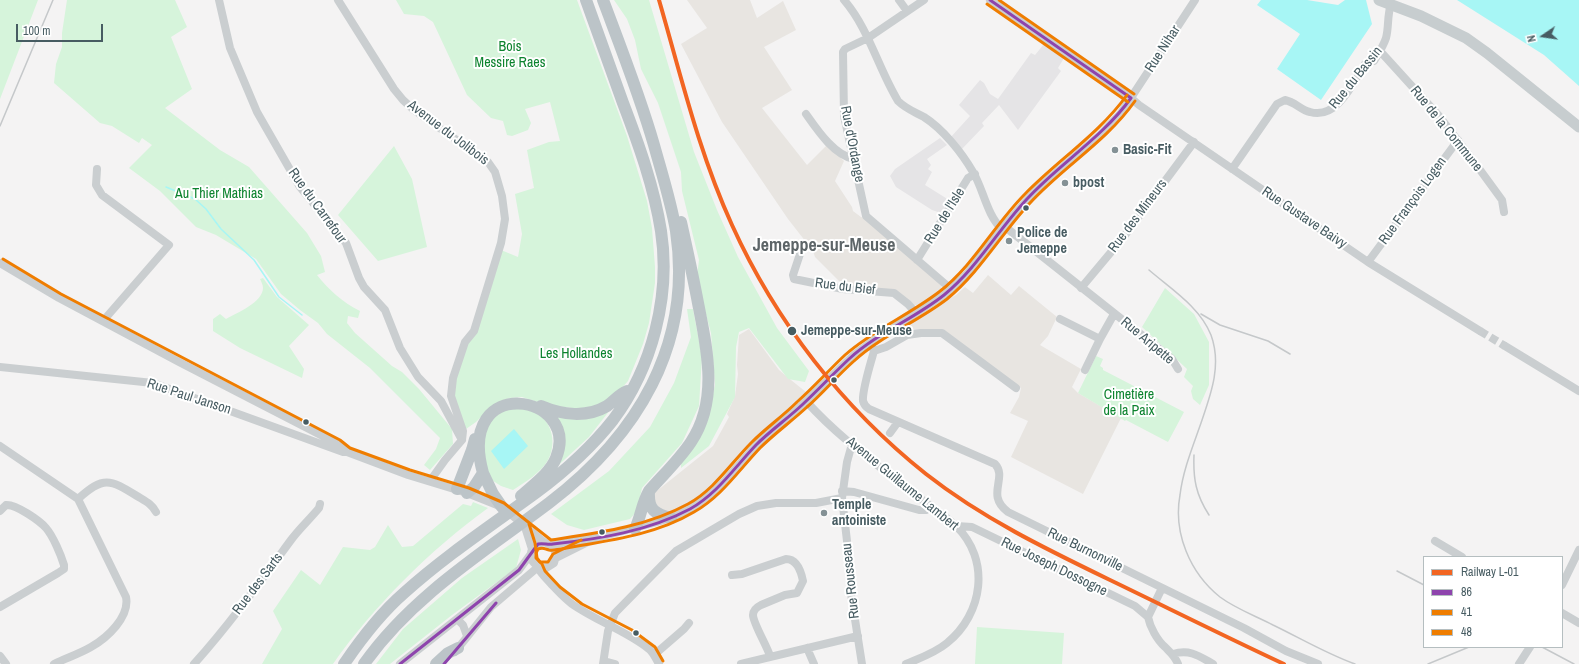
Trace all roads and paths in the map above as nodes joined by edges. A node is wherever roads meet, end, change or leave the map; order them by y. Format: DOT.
graph roads {
  1 [pos="219,0"];
  2 [pos="338,0"];
  3 [pos="586,0"];
  4 [pos="603,0"];
  5 [pos="844,0"];
  6 [pos="899,0"];
  7 [pos="924,0"];
  8 [pos="990,0"];
  9 [pos="1195,0"];
  10 [pos="1379,0"];
  11 [pos="1391,4"];
  12 [pos="907,11"];
  13 [pos="868,38"];
  14 [pos="1380,51"];
  15 [pos="1131,98"];
  16 [pos="806,114"];
  17 [pos="647,119"];
  18 [pos="1579,126"];
  19 [pos="1458,140"];
  20 [pos="1194,142"];
  21 [pos="854,160"];
  22 [pos="1232,168"];
  23 [pos="97,169"];
  24 [pos="975,174"];
  25 [pos="1504,212"];
  26 [pos="1003,228"];
  27 [pos="800,254"];
  28 [pos="918,260"];
  29 [pos="1368,262"];
  30 [pos="0,263"];
  31 [pos="1081,288"];
  32 [pos="951,289"];
  33 [pos="916,313"];
  34 [pos="1114,314"];
  35 [pos="1060,319"];
  36 [pos="103,321"];
  37 [pos="1480,331"];
  38 [pos="1100,339"];
  39 [pos="870,343"];
  40 [pos="1505,346"];
  41 [pos="874,351"];
  42 [pos="0,368"];
  43 [pos="1178,369"];
  44 [pos="1085,370"];
  45 [pos="1016,388"];
  46 [pos="632,389"];
  47 [pos="1579,391"];
  48 [pos="806,401"];
  49 [pos="898,422"];
  50 [pos="890,433"];
  51 [pos="462,440"];
  52 [pos="852,444"];
  53 [pos="0,446"];
  54 [pos="347,452"];
  55 [pos="483,473"];
  56 [pos="546,480"];
  57 [pos="430,481"];
  58 [pos="462,491"];
  59 [pos="649,491"];
  60 [pos="842,495"];
  61 [pos="78,499"];
  62 [pos="320,504"];
  63 [pos="931,507"];
  64 [pos="0,512"];
  65 [pos="156,512"];
  66 [pos="503,512"];
  67 [pos="671,518"];
  68 [pos="524,526"];
  69 [pos="956,526"];
  70 [pos="635,528"];
  71 [pos="596,538"];
  72 [pos="1435,541"];
  73 [pos="547,543"];
  74 [pos="1579,550"];
  75 [pos="531,552"];
  76 [pos="1460,556"];
  77 [pos="556,558"];
  78 [pos="551,566"];
  79 [pos="538,567"];
  80 [pos="732,574"];
  81 [pos="1563,583"];
  82 [pos="553,586"];
  83 [pos="1162,588"];
  84 [pos="0,607"];
  85 [pos="1149,613"];
  86 [pos="1563,614"];
  87 [pos="457,619"];
  88 [pos="689,623"];
  89 [pos="1579,623"];
  90 [pos="609,624"];
  91 [pos="467,636"];
  92 [pos="858,636"];
  93 [pos="458,648"];
  94 [pos="807,648"];
  95 [pos="1529,648"];
  96 [pos="1173,654"];
  97 [pos="654,655"];
  98 [pos="0,656"];
  99 [pos="770,656"];
  100 [pos="603,662"];
  101 [pos="6,664"];
  102 [pos="54,664"];
  103 [pos="194,664"];
  104 [pos="344,664"];
  105 [pos="364,664"];
  106 [pos="400,664"];
  107 [pos="436,664"];
  108 [pos="444,664"];
  109 [pos="615,664"];
  110 [pos="658,664"];
  111 [pos="741,664"];
  112 [pos="814,664"];
  113 [pos="862,664"];
  114 [pos="906,664"];
  115 [pos="1178,664"];
  116 [pos="1213,664"];
  117 [pos="1318,664"];
  118 [pos="1519,664"];
  1 -- 51 [label="street, Rue du Carrefour"];
  2 -- 51 [label="street, Avenue du Jolibois"];
  3 -- 46 [label="highway"];
  4 -- 17 [label="highway"];
  5 -- 13 [label="street, Rue Aripette"];
  6 -- 12 [label="street"];
  7 -- 12 [label="street, Rue d'Ordange"];
  8 -- 15 [label="street, Rue Gustave Baivy"];
  9 -- 15 [label="street, Rue Nihar"];
  10 -- 11 [label="main road"];
  11 -- 14 [label="street, Rue du Bassin"];
  11 -- 18 [label="main road"];
  12 -- 13 [label="street, Rue d'Ordange"];
  13 -- 21 [label="street, Rue d'Ordange"];
  13 -- 24 [label="street, Rue Aripette"];
  14 -- 19 [label="street, Rue de la Commune"];
  14 -- 22 [label="street, Rue du Bassin"];
  15 -- 20 [label="street, Rue Gustave Baivy"];
  15 -- 26 [label="street, Rue Nihar"];
  16 -- 21 [label="street"];
  17 -- 59 [label="highway"];
  17 -- 105 [label="highway"];
  19 -- 25 [label="street, Rue de la Commune"];
  19 -- 29 [label="street, Rue François Logen"];
  20 -- 22 [label="street, Rue Gustave Baivy"];
  20 -- 31 [label="street, Rue des Mineurs"];
  21 -- 28 [label="street, Rue d'Ordange"];
  22 -- 29 [label="street, Rue Gustave Baivy"];
  23 -- 36 [label="street"];
  24 -- 26 [label="street, Rue Aripette"];
  24 -- 28 [label="street, Rue de l'Isle"];
  26 -- 31 [label="street, Rue Aripette"];
  26 -- 32 [label="street, Rue Nihar"];
  27 -- 33 [label="street, Rue du Bief"];
  28 -- 32 [label="street"];
  29 -- 37 [label="street, Rue Gustave Baivy"];
  30 -- 36 [label="street"];
  31 -- 34 [label="street, Rue Aripette"];
  32 -- 33 [label="street, Rue Nihar"];
  33 -- 39 [label="street, Rue Nihar"];
  34 -- 38 [label="street, Rue Aripette"];
  34 -- 43 [label="street, Rue Aripette"];
  35 -- 38 [label="street, Rue Aripette"];
  36 -- 54 [label="street"];
  38 -- 44 [label="street, Rue Aripette"];
  39 -- 41 [label="street"];
  39 -- 48 [label="street, Rue Nihar"];
  40 -- 47 [label="street"];
  41 -- 45 [label="street"];
  41 -- 49 [label="street, Rue Burnonville"];
  42 -- 54 [label="street, Rue Paul Janson"];
  46 -- 56 [label="highway"];
  46 -- 58 [label="highway"];
  48 -- 52 [label="street, Avenue Guillaume Lambert"];
  48 -- 67 [label="street, Rue Nihar"];
  49 -- 50 [label="street"];
  49 -- 83 [label="street, Rue Burnonville"];
  51 -- 57 [label="street"];
  52 -- 60 [label="street, Rue Rousseau"];
  52 -- 63 [label="street, Avenue Guillaume Lambert"];
  53 -- 61 [label="street"];
  54 -- 57 [label="street"];
  55 -- 56 [label="highway"];
  55 -- 58 [label="highway"];
  55 -- 66 [label="highway"];
  56 -- 66 [label="highway"];
  57 -- 58 [label="street"];
  58 -- 66 [label="street"];
  59 -- 67 [label="highway"];
  59 -- 70 [label="highway"];
  60 -- 63 [label="street"];
  60 -- 90 [label="street"];
  60 -- 92 [label="street, Rue Rousseau"];
  61 -- 65 [label="street"];
  61 -- 102 [label="street"];
  62 -- 103 [label="street, Rue des Sarts"];
  63 -- 69 [label="street, Avenue Guillaume Lambert"];
  64 -- 84 [label="street"];
  66 -- 68 [label="street"];
  66 -- 104 [label="highway"];
  67 -- 70 [label="street, Rue Nihar"];
  68 -- 73 [label="street"];
  68 -- 75 [label="street"];
  69 -- 85 [label="street, Rue Joseph Dossogne"];
  69 -- 114 [label="street, Avenue Guillaume Lambert"];
  70 -- 71 [label="street, Rue Nihar"];
  71 -- 73 [label="street"];
  71 -- 77 [label="street"];
  72 -- 76 [label="street"];
  73 -- 75 [label="street"];
  73 -- 77 [label="street"];
  74 -- 81 [label="street"];
  75 -- 79 [label="street"];
  75 -- 87 [label="street"];
  77 -- 78 [label="street"];
  78 -- 79 [label="street"];
  78 -- 82 [label="street"];
  79 -- 82 [label="street"];
  79 -- 91 [label="street"];
  80 -- 99 [label="street"];
  82 -- 90 [label="street"];
  83 -- 85 [label="street"];
  83 -- 117 [label="street, Rue Burnonville"];
  85 -- 96 [label="street"];
  86 -- 89 [label="street"];
  87 -- 91 [label="street"];
  87 -- 106 [label="street"];
  88 -- 97 [label="street"];
  90 -- 97 [label="street"];
  90 -- 100 [label="street"];
  91 -- 93 [label="street"];
  92 -- 94 [label="street"];
  92 -- 113 [label="street, Rue Rousseau"];
  93 -- 107 [label="highway"];
  93 -- 108 [label="street"];
  94 -- 99 [label="street"];
  94 -- 112 [label="street"];
  95 -- 118 [label="street"];
  96 -- 115 [label="street"];
  96 -- 116 [label="street"];
  97 -- 110 [label="street"];
  98 -- 101 [label="street"];
  99 -- 111 [label="street"];
  100 -- 109 [label="street"];
}
